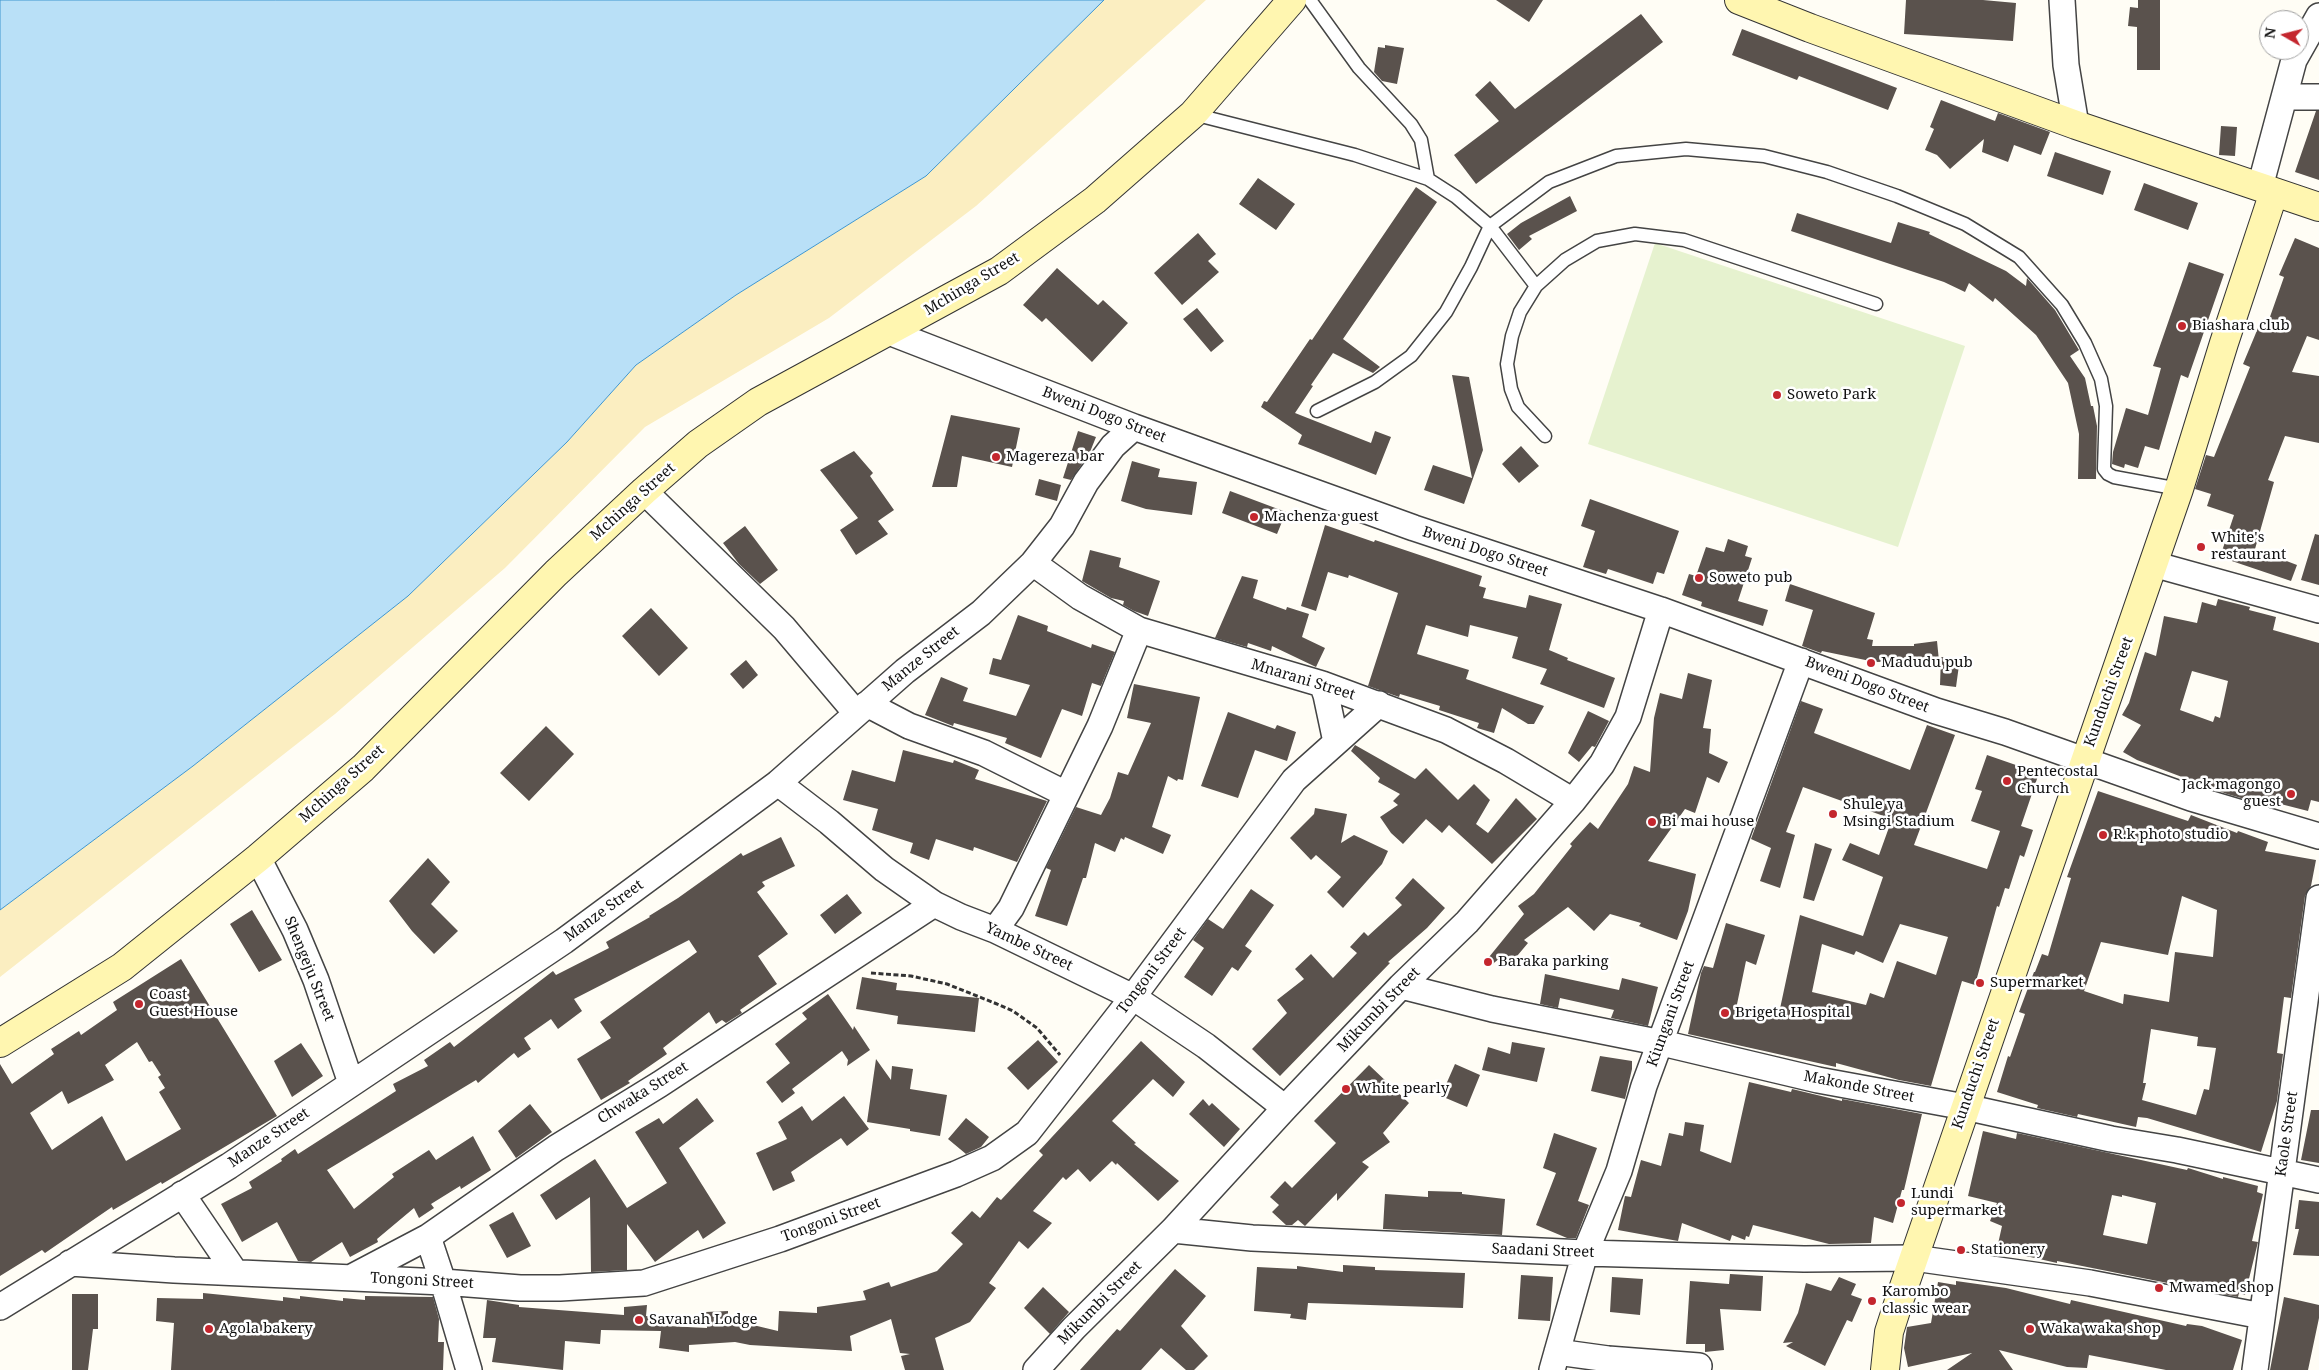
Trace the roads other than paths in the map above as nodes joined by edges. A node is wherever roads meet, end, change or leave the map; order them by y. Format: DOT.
graph roads {
  1 [pos="1292,0"];
  2 [pos="1310,0"];
  3 [pos="1739,0"];
  4 [pos="2062,0"];
  5 [pos="2319,16"];
  6 [pos="2285,97"];
  7 [pos="2319,98"];
  8 [pos="1193,114"];
  9 [pos="2076,125"];
  10 [pos="1428,179"];
  11 [pos="2267,190"];
  12 [pos="2319,207"];
  13 [pos="1490,226"];
  14 [pos="1536,286"];
  15 [pos="1876,304"];
  16 [pos="889,332"];
  17 [pos="1317,411"];
  18 [pos="1134,427"];
  19 [pos="1545,436"];
  20 [pos="2178,489"];
  21 [pos="644,490"];
  22 [pos="1033,563"];
  23 [pos="2153,564"];
  24 [pos="1661,610"];
  25 [pos="2319,610"];
  26 [pos="1140,630"];
  27 [pos="1801,661"];
  28 [pos="1322,684"];
  29 [pos="1379,704"];
  30 [pos="861,708"];
  31 [pos="1336,742"];
  32 [pos="2084,761"];
  33 [pos="778,783"];
  34 [pos="1066,794"];
  35 [pos="1573,800"];
  36 [pos="2319,836"];
  37 [pos="258,858"];
  38 [pos="2319,898"];
  39 [pos="934,904"];
  40 [pos="995,930"];
  41 [pos="1401,986"];
  42 [pos="1132,997"];
  43 [pos="0,1043"];
  44 [pos="1662,1043"];
  45 [pos="351,1083"];
  46 [pos="1965,1107"];
  47 [pos="1285,1108"];
  48 [pos="2282,1172"];
  49 [pos="2319,1180"];
  50 [pos="182,1194"];
  51 [pos="1173,1230"];
  52 [pos="428,1237"];
  53 [pos="1584,1253"];
  54 [pos="1914,1258"];
  55 [pos="70,1263"];
  56 [pos="235,1272"];
  57 [pos="350,1278"];
  58 [pos="443,1282"];
  59 [pos="0,1307"];
  60 [pos="2262,1316"];
  61 [pos="1890,1332"];
  62 [pos="1555,1361"];
  63 [pos="1698,1366"];
  64 [pos="469,1370"];
  65 [pos="1036,1370"];
  66 [pos="1869,1370"];
  67 [pos="1885,1370"];
  68 [pos="2255,1370"];
  1 -- 8 [label="main road, Mchinga Street"];
  2 -- 10 [label="lane"];
  3 -- 9 [label="main road"];
  4 -- 9 [label="street"];
  5 -- 6 [label="street, Kunduchi Street"];
  6 -- 7 [label="street"];
  6 -- 11 [label="street, Kunduchi Street"];
  8 -- 10 [label="lane"];
  8 -- 16 [label="main road, Mchinga Street"];
  9 -- 11 [label="main road"];
  10 -- 13 [label="lane"];
  11 -- 12 [label="main road"];
  11 -- 20 [label="main road, Kunduchi Street"];
  13 -- 14 [label="lane"];
  13 -- 17 [label="lane"];
  13 -- 20 [label="lane"];
  14 -- 15 [label="lane"];
  14 -- 19 [label="lane"];
  16 -- 18 [label="street, Bweni Dogo Street"];
  16 -- 21 [label="main road, Mchinga Street"];
  18 -- 22 [label="street, Manze Street"];
  18 -- 24 [label="street, Bweni Dogo Street"];
  20 -- 23 [label="main road, Kunduchi Street"];
  21 -- 30 [label="street"];
  21 -- 37 [label="main road, Mchinga Street"];
  22 -- 26 [label="street, Mnarani Street"];
  22 -- 30 [label="street, Manze Street"];
  23 -- 25 [label="street"];
  23 -- 32 [label="main road, Kunduchi Street"];
  24 -- 27 [label="street, Bweni Dogo Street"];
  24 -- 35 [label="street, Mikumbi Street"];
  26 -- 28 [label="street, Mnarani Street"];
  26 -- 34 [label="street"];
  27 -- 32 [label="street, Bweni Dogo Street"];
  27 -- 44 [label="street, Kiungani Street"];
  28 -- 29 [label="street, Mnarani Street"];
  28 -- 31 [label="street"];
  29 -- 31 [label="street, Tongoni Street"];
  29 -- 35 [label="street, Mnarani Street"];
  30 -- 33 [label="street, Manze Street"];
  30 -- 34 [label="street"];
  31 -- 42 [label="street, Tongoni Street"];
  32 -- 36 [label="street, Bweni Dogo Street"];
  32 -- 46 [label="main road, Kunduchi Street"];
  33 -- 39 [label="street, Yambe Street"];
  33 -- 45 [label="street, Manze Street"];
  34 -- 40 [label="street"];
  35 -- 41 [label="street, Mikumbi Street"];
  37 -- 43 [label="main road, Mchinga Street"];
  37 -- 45 [label="street, Shengeju Street"];
  38 -- 48 [label="street, Kaole Street"];
  39 -- 40 [label="street, Yambe Street"];
  39 -- 52 [label="street, Chwaka Street"];
  40 -- 42 [label="street, Yambe Street"];
  41 -- 44 [label="street, Makonde Street"];
  41 -- 47 [label="street, Mikumbi Street"];
  42 -- 47 [label="street, Yambe Street"];
  42 -- 58 [label="street, Tongoni Street"];
  44 -- 46 [label="street, Makonde Street"];
  44 -- 53 [label="street, Kiungani Street"];
  45 -- 50 [label="street, Manze Street"];
  46 -- 48 [label="street, Makonde Street"];
  46 -- 54 [label="main road, Kunduchi Street"];
  47 -- 51 [label="street, Mikumbi Street"];
  48 -- 49 [label="street, Makonde Street"];
  48 -- 60 [label="street, Kaole Street"];
  50 -- 55 [label="street, Manze Street"];
  50 -- 56 [label="street"];
  51 -- 53 [label="street, Saadani Street"];
  51 -- 65 [label="street, Mikumbi Street"];
  52 -- 57 [label="street, Chwaka Street"];
  52 -- 58 [label="street"];
  53 -- 54 [label="street, Saadani Street"];
  53 -- 62 [label="street, Kiungani Street"];
  54 -- 60 [label="street, Saadani Street"];
  54 -- 61 [label="main road, Kunduchi Street"];
  55 -- 56 [label="street, Tongoni Street"];
  55 -- 59 [label="street, Manze Street"];
  56 -- 57 [label="street, Tongoni Street"];
  57 -- 58 [label="street, Tongoni Street"];
  58 -- 64 [label="street"];
  60 -- 68 [label="street, Kaole Street"];
  61 -- 66 [label="main road"];
  61 -- 67 [label="main road"];
  62 -- 63 [label="street"];
}
